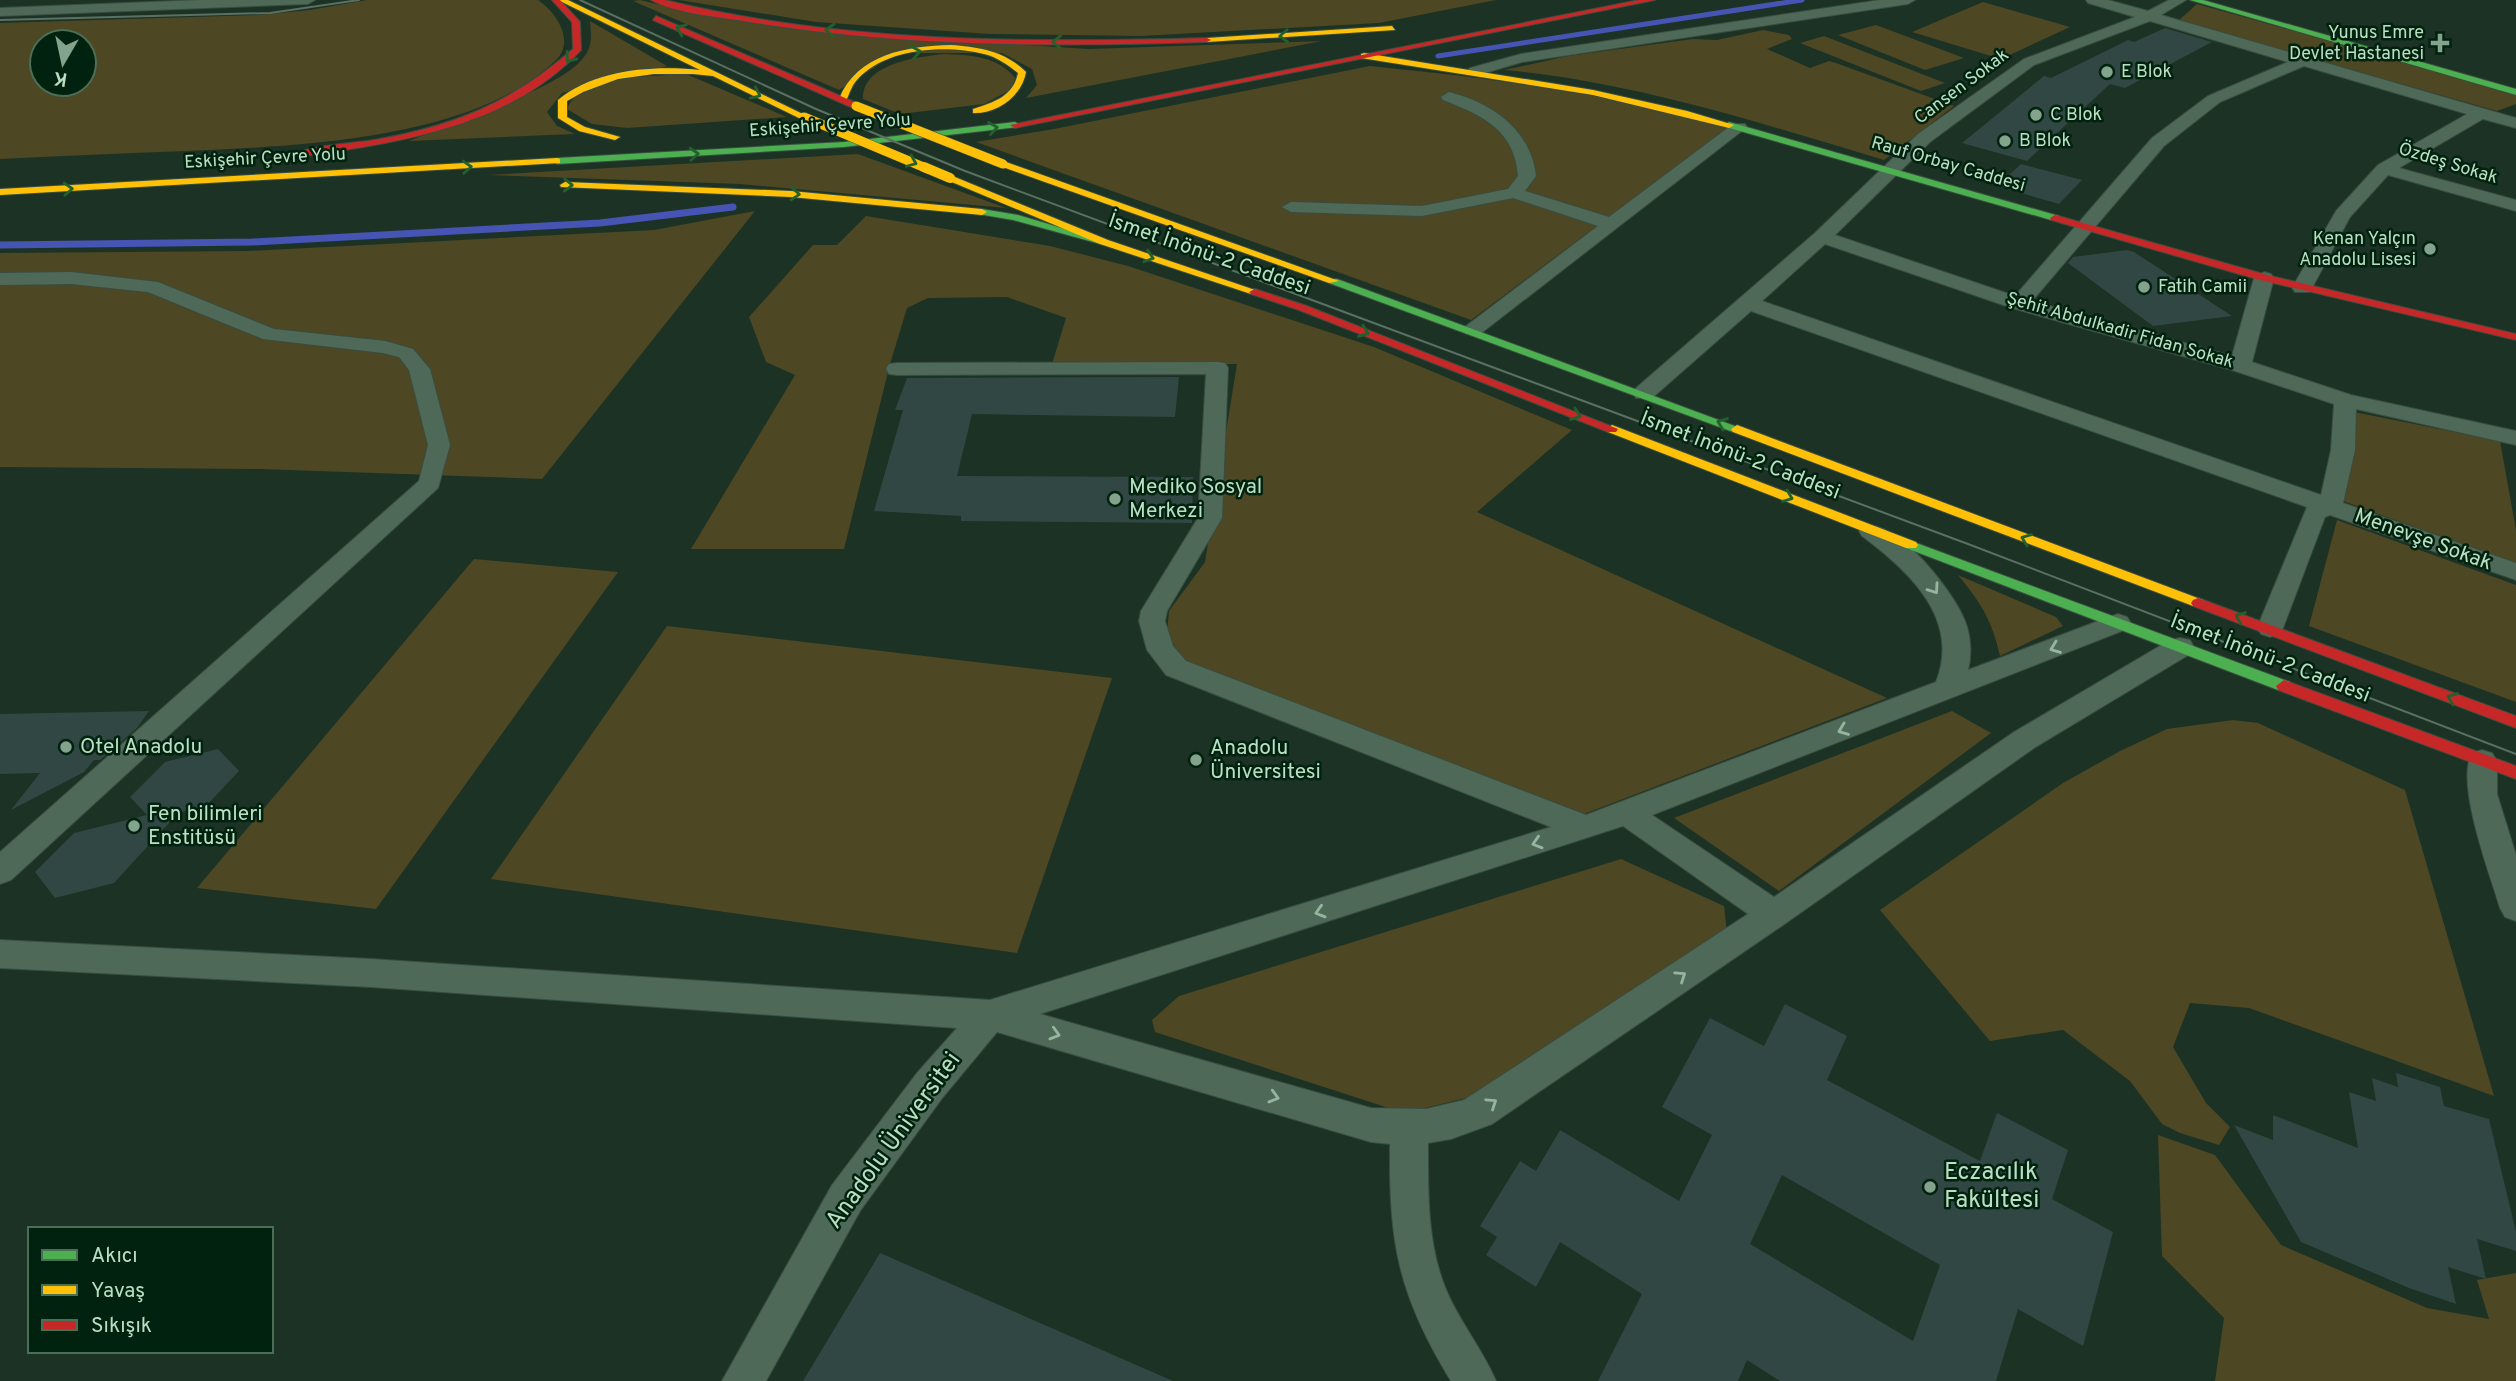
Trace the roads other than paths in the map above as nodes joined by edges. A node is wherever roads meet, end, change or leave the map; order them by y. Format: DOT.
graph roads {
  1 [pos="308,0"];
  2 [pos="556,0"];
  3 [pos="562,0"];
  4 [pos="655,0"];
  5 [pos="1651,0"];
  6 [pos="1908,0"];
  7 [pos="2093,0"];
  8 [pos="2179,0"];
  9 [pos="2194,0"];
  10 [pos="144,4"];
  11 [pos="639,11"];
  12 [pos="0,12"];
  13 [pos="2148,17"];
  14 [pos="1303,50"];
  15 [pos="1364,56"];
  16 [pos="2305,60"];
  17 [pos="1475,71"];
  18 [pos="1196,73"];
  19 [pos="713,74"];
  20 [pos="1157,80"];
  21 [pos="2516,92"];
  22 [pos="1449,97"];
  23 [pos="1028,102"];
  24 [pos="849,103"];
  25 [pos="2516,107"];
  26 [pos="976,111"];
  27 [pos="957,114"];
  28 [pos="2485,114"];
  29 [pos="935,117"];
  30 [pos="2516,123"];
  31 [pos="1739,127"];
  32 [pos="790,129"];
  33 [pos="570,138"];
  34 [pos="434,146"];
  35 [pos="1892,169"];
  36 [pos="2384,169"];
  37 [pos="279,178"];
  38 [pos="467,183"];
  39 [pos="547,184"];
  40 [pos="0,192"];
  41 [pos="1514,193"];
  42 [pos="2516,206"];
  43 [pos="1291,207"];
  44 [pos="1612,224"];
  45 [pos="2088,226"];
  46 [pos="1822,237"];
  47 [pos="1104,242"];
  48 [pos="2264,278"];
  49 [pos="0,279"];
  50 [pos="2302,288"];
  51 [pos="1748,303"];
  52 [pos="2019,304"];
  53 [pos="1473,330"];
  54 [pos="2516,337"];
  55 [pos="2240,365"];
  56 [pos="897,369"];
  57 [pos="1644,393"];
  58 [pos="2345,400"];
  59 [pos="2516,438"];
  60 [pos="2330,506"];
  61 [pos="1866,528"];
  62 [pos="2516,572"];
  63 [pos="2118,623"];
  64 [pos="2270,628"];
  65 [pos="2180,647"];
  66 [pos="1947,690"];
  67 [pos="2516,722"];
  68 [pos="2482,761"];
  69 [pos="2516,773"];
  70 [pos="1626,813"];
  71 [pos="1586,828"];
  72 [pos="0,871"];
  73 [pos="2516,908"];
  74 [pos="1774,914"];
  75 [pos="0,954"];
  76 [pos="990,1015"];
  77 [pos="1409,1129"];
  78 [pos="743,1381"];
  79 [pos="1475,1381"];
  1 -- 10 [label="street"];
  2 -- 34 [label="main road, Eskişehir Çevre Yolu, one-way"];
  3 -- 19 [label="main road, İsmet İnönü-2 Caddesi"];
  14 -- 4 [label="main road, one-way"];
  5 -- 15 [label="main road, Eskişehir Çevre Yolu"];
  6 -- 17 [label="street"];
  7 -- 13 [label="street"];
  8 -- 13 [label="street, Cansen Sokak"];
  9 -- 21 [label="main road"];
  10 -- 12 [label="street"];
  24 -- 11 [label="main road, İsmet İnönü-2 Caddesi, one-way"];
  13 -- 16 [label="street"];
  13 -- 35 [label="street, Cansen Sokak"];
  15 -- 17 [label="main road, Rauf Orbay Caddesi"];
  37 -- 15 [label="main road, Eskişehir Çevre Yolu, one-way"];
  16 -- 28 [label="street"];
  16 -- 45 [label="street"];
  17 -- 31 [label="main road, Rauf Orbay Caddesi"];
  18 -- 20 [label="main road"];
  19 -- 33 [label="main road"];
  19 -- 47 [label="main road, İsmet İnönü-2 Caddesi, one-way, bridge"];
  22 -- 41 [label="street"];
  23 -- 26 [label="main road"];
  24 -- 26 [label="main road, one-way"];
  24 -- 53 [label="main road, İsmet İnönü-2 Caddesi, bridge"];
  25 -- 28 [label="street, Özdeş Sokak"];
  26 -- 27 [label="main road"];
  28 -- 30 [label="street"];
  28 -- 36 [label="street, Özdeş Sokak"];
  29 -- 32 [label="main road, Eskişehir Çevre Yolu"];
  31 -- 35 [label="main road, Rauf Orbay Caddesi"];
  31 -- 44 [label="street"];
  35 -- 45 [label="main road, Rauf Orbay Caddesi"];
  35 -- 46 [label="street"];
  36 -- 42 [label="street, Özdeş Sokak"];
  36 -- 50 [label="street"];
  37 -- 38 [label="main road"];
  40 -- 37 [label="main road, Eskişehir Çevre Yolu, one-way"];
  39 -- 47 [label="main road, one-way"];
  41 -- 43 [label="street"];
  41 -- 44 [label="street"];
  44 -- 53 [label="street"];
  45 -- 48 [label="main road, Rauf Orbay Caddesi"];
  45 -- 52 [label="street"];
  46 -- 51 [label="street"];
  46 -- 52 [label="street, Şehit Abdulkadir Fidan Sokak"];
  47 -- 61 [label="main road, İsmet İnönü-2 Caddesi, one-way"];
  48 -- 50 [label="main road, Rauf Orbay Caddesi"];
  48 -- 55 [label="street"];
  49 -- 72 [label="street"];
  50 -- 54 [label="main road, Rauf Orbay Caddesi"];
  51 -- 57 [label="street"];
  51 -- 60 [label="street, Menevşe Sokak"];
  52 -- 55 [label="street, Şehit Abdulkadir Fidan Sokak"];
  53 -- 57 [label="main road, İsmet İnönü-2 Caddesi"];
  55 -- 58 [label="street, Şehit Abdulkadir Fidan Sokak"];
  56 -- 71 [label="street"];
  64 -- 57 [label="main road, İsmet İnönü-2 Caddesi, one-way"];
  58 -- 59 [label="street, Şehit Abdulkadir Fidan Sokak"];
  58 -- 60 [label="street"];
  60 -- 62 [label="street, Menevşe Sokak"];
  60 -- 64 [label="street"];
  61 -- 63 [label="main road, İsmet İnönü-2 Caddesi"];
  61 -- 66 [label="street, one-way"];
  63 -- 65 [label="main road, İsmet İnönü-2 Caddesi"];
  63 -- 66 [label="street, one-way"];
  67 -- 64 [label="main road, İsmet İnönü-2 Caddesi, one-way"];
  65 -- 68 [label="main road, İsmet İnönü-2 Caddesi"];
  65 -- 74 [label="street"];
  66 -- 70 [label="street, one-way"];
  68 -- 69 [label="main road, İsmet İnönü-2 Caddesi"];
  68 -- 73 [label="street"];
  70 -- 71 [label="street"];
  70 -- 74 [label="street"];
  71 -- 76 [label="street, one-way"];
  77 -- 74 [label="street, one-way"];
  75 -- 76 [label="street"];
  76 -- 77 [label="street, one-way"];
  76 -- 78 [label="street, Anadolu Üniversitei"];
  77 -- 79 [label="street"];
}
